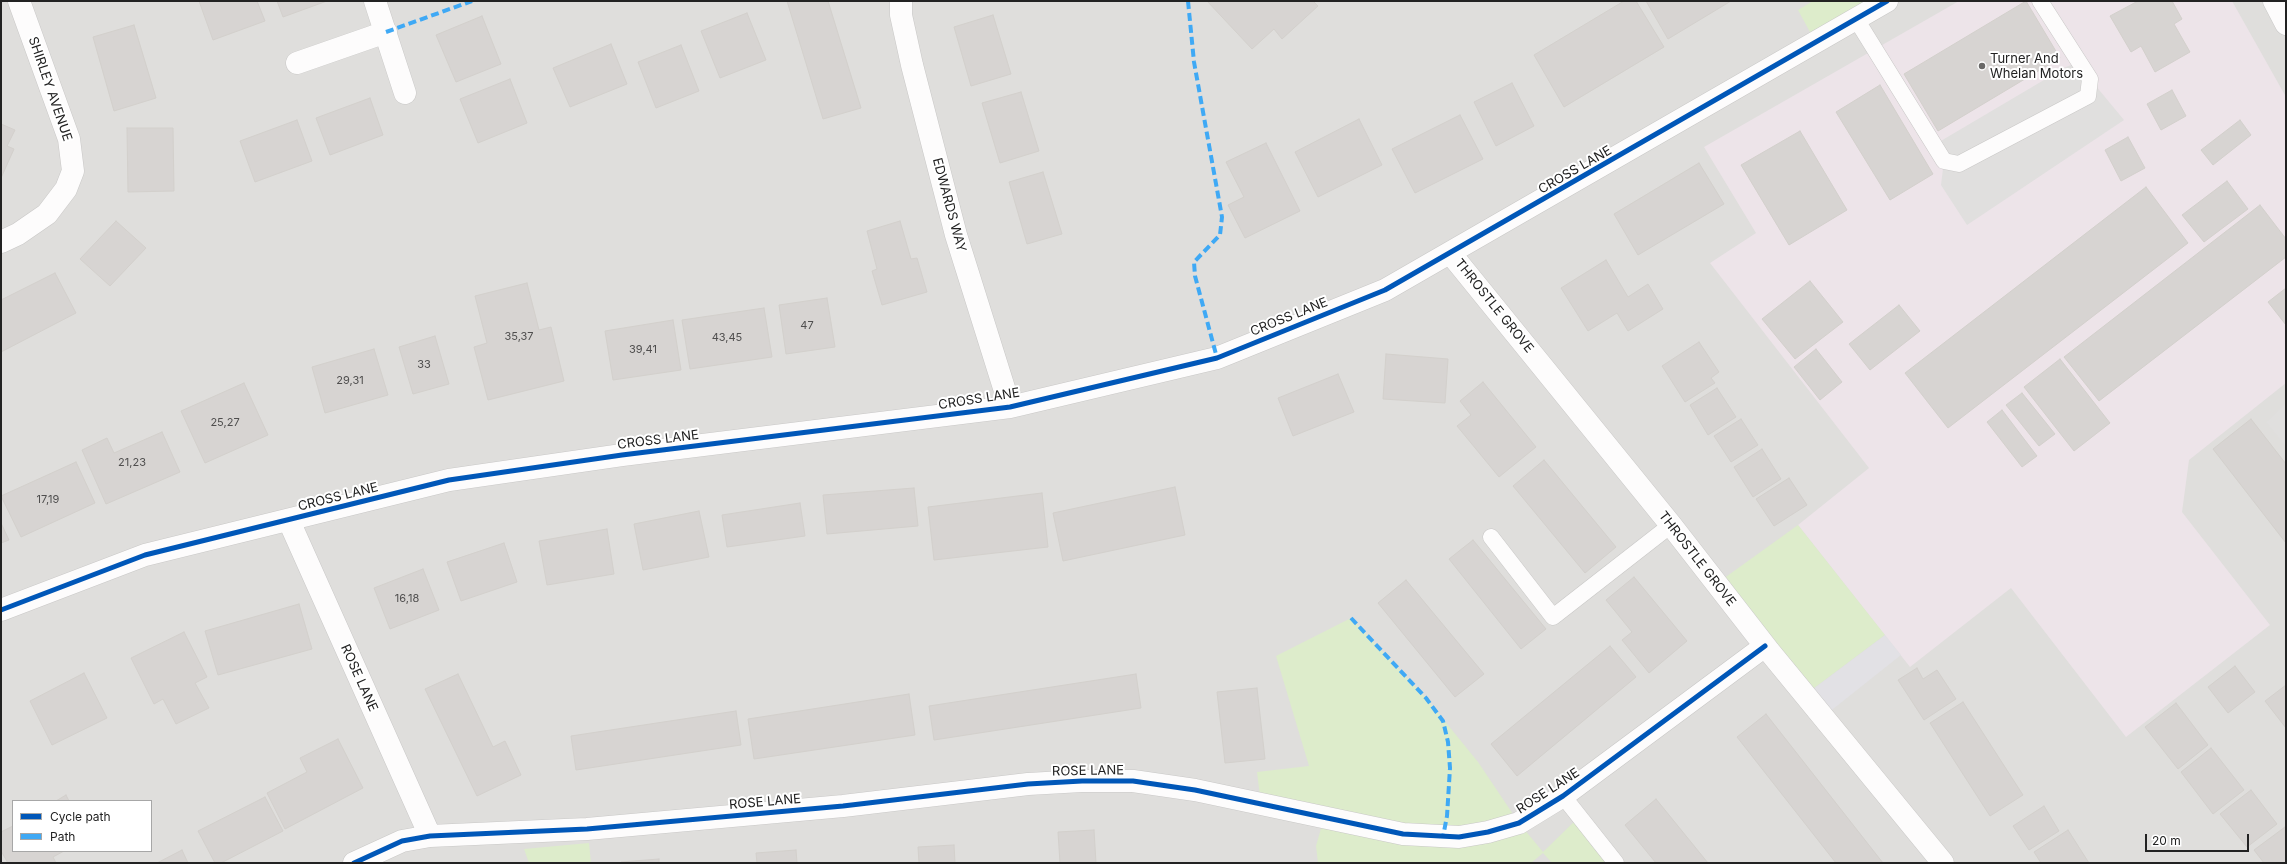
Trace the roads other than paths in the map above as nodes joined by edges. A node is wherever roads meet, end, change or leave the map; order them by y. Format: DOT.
graph roads {
  1 [pos="18,1"];
  2 [pos="375,1"];
  3 [pos="901,1"];
  4 [pos="1887,1"];
  5 [pos="2040,1"];
  6 [pos="2274,1"];
  7 [pos="1856,19"];
  8 [pos="2286,24"];
  9 [pos="386,32"];
  10 [pos="298,63"];
  11 [pos="405,93"];
  12 [pos="1,242"];
  13 [pos="1451,254"];
  14 [pos="1010,407"];
  15 [pos="289,521"];
  16 [pos="1671,525"];
  17 [pos="1491,537"];
  18 [pos="1,610"];
  19 [pos="1765,646"];
  20 [pos="1563,796"];
  21 [pos="430,836"];
  22 [pos="354,863"];
  23 [pos="1616,863"];
  24 [pos="1943,863"];
  1 -- 12 [label="street, SHIRLEY AVENUE"];
  2 -- 9 [label="street"];
  3 -- 14 [label="street, EDWARDS WAY"];
  4 -- 7 [label="street, CROSS LANE"];
  5 -- 7 [label="lane"];
  6 -- 8 [label="street"];
  7 -- 13 [label="street, CROSS LANE"];
  9 -- 10 [label="street"];
  9 -- 11 [label="street"];
  13 -- 14 [label="street, CROSS LANE"];
  13 -- 16 [label="street, THROSTLE GROVE"];
  14 -- 15 [label="street, CROSS LANE"];
  15 -- 18 [label="street, CROSS LANE"];
  15 -- 21 [label="street, ROSE LANE"];
  16 -- 17 [label="lane"];
  16 -- 19 [label="street, THROSTLE GROVE"];
  19 -- 20 [label="street, ROSE LANE"];
  19 -- 24 [label="street, THROSTLE GROVE"];
  20 -- 21 [label="street, ROSE LANE"];
  20 -- 23 [label="lane"];
  21 -- 22 [label="street, ROSE LANE"];
}
